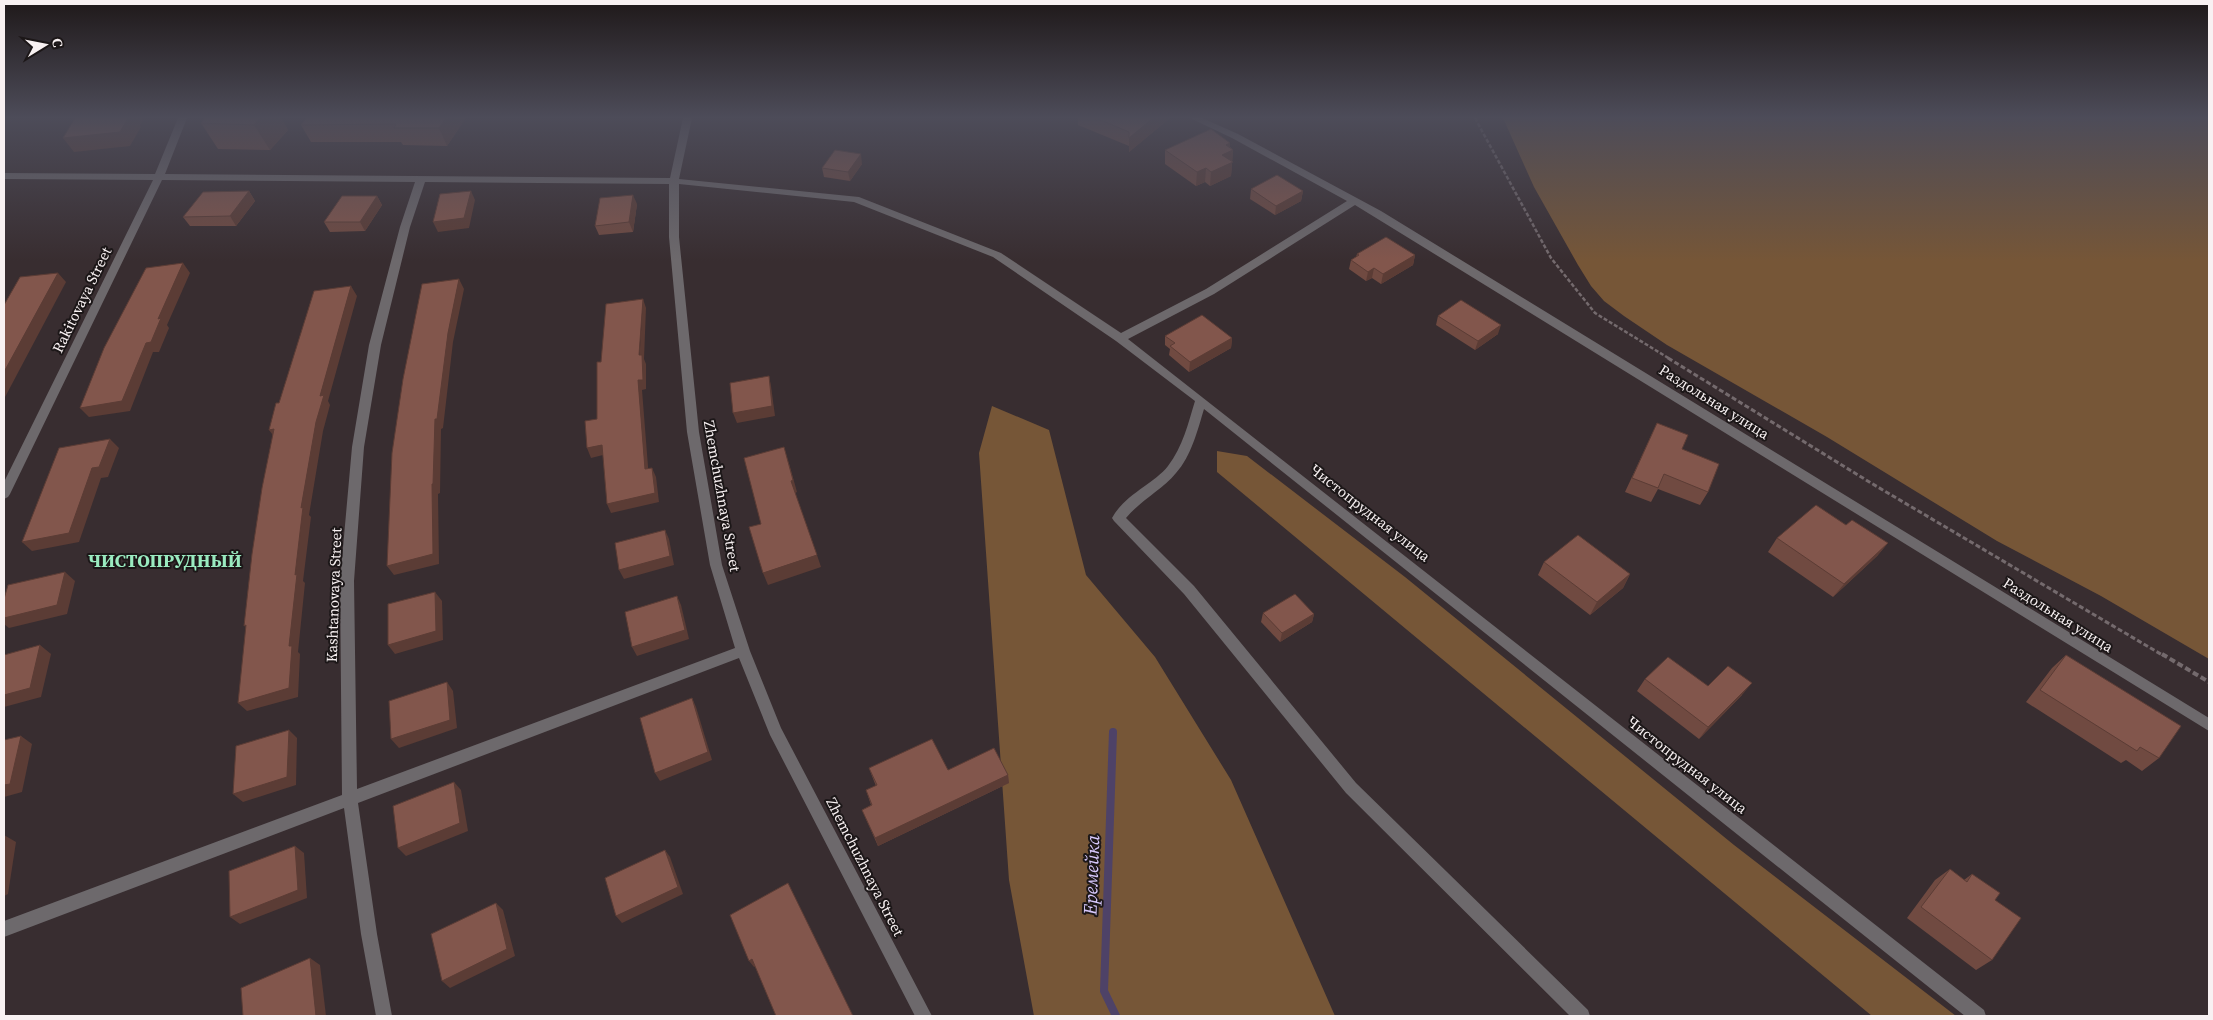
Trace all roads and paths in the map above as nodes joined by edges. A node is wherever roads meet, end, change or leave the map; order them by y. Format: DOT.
graph roads {
  1 [pos="163,166"];
  2 [pos="678,166"];
  3 [pos="1289,166"];
  4 [pos="1501,166"];
  5 [pos="4,176"];
  6 [pos="158,179"];
  7 [pos="420,179"];
  8 [pos="674,182"];
  9 [pos="1354,201"];
  10 [pos="1120,338"];
  11 [pos="1201,400"];
  12 [pos="4,494"];
  13 [pos="743,651"];
  14 [pos="2209,682"];
  15 [pos="2209,725"];
  16 [pos="350,798"];
  17 [pos="4,929"];
  18 [pos="384,1016"];
  19 [pos="924,1016"];
  20 [pos="1582,1016"];
  21 [pos="1978,1016"];
  1 -- 6 [label="street, Rakitovaya Street"];
  2 -- 8 [label="street, Zhemchuzhnaya Street"];
  3 -- 9 [label="street, Раздольная улица"];
  4 -- 14 [label="path"];
  5 -- 6 [label="street, Чистопрудная улица"];
  6 -- 7 [label="street, Чистопрудная улица"];
  6 -- 12 [label="street, Rakitovaya Street"];
  7 -- 8 [label="street, Чистопрудная улица"];
  7 -- 16 [label="street, Kashtanovaya Street"];
  8 -- 10 [label="street, Чистопрудная улица"];
  8 -- 13 [label="street, Zhemchuzhnaya Street"];
  9 -- 10 [label="street"];
  9 -- 15 [label="street, Раздольная улица"];
  10 -- 11 [label="street, Чистопрудная улица"];
  11 -- 20 [label="street"];
  11 -- 21 [label="street, Чистопрудная улица"];
  13 -- 16 [label="street"];
  13 -- 19 [label="street, Zhemchuzhnaya Street"];
  16 -- 17 [label="street"];
  16 -- 18 [label="street, Kashtanovaya Street"];
}
